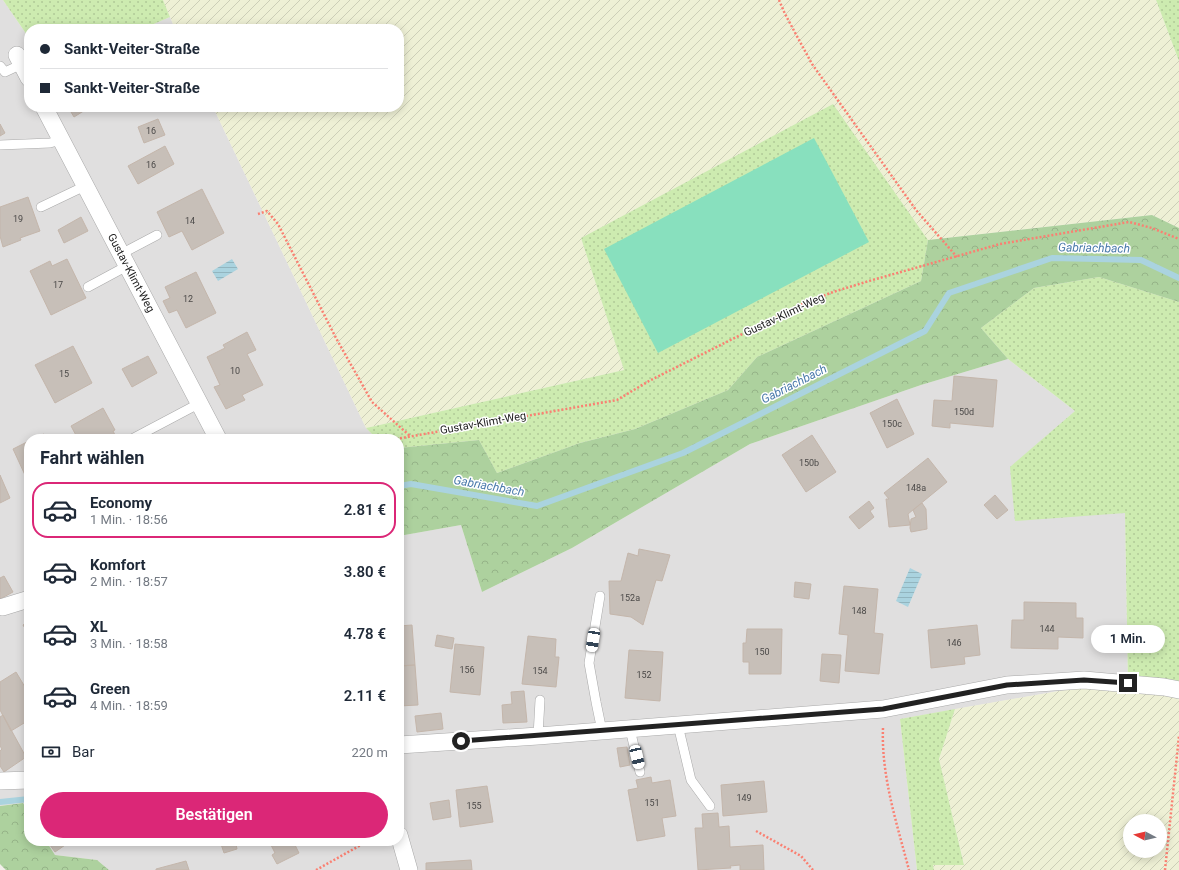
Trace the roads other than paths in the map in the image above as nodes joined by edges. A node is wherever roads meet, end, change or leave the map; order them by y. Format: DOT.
graph roads {
  1 [pos="23,65"];
  2 [pos="0,66"];
  3 [pos="47,112"];
  4 [pos="61,140"];
  5 [pos="0,145"];
  6 [pos="85,186"];
  7 [pos="41,208"];
  8 [pos="157,235"];
  9 [pos="124,260"];
  10 [pos="88,287"];
  11 [pos="200,403"];
  12 [pos="141,434"];
  13 [pos="216,434"];
  14 [pos="600,596"];
  15 [pos="24,601"];
  16 [pos="3,607"];
  17 [pos="1179,690"];
  18 [pos="540,700"];
  19 [pos="678,725"];
  20 [pos="630,729"];
  21 [pos="602,731"];
  22 [pos="538,736"];
  23 [pos="404,745"];
  24 [pos="640,772"];
  25 [pos="24,780"];
  26 [pos="0,781"];
  27 [pos="710,806"];
  28 [pos="402,846"];
  29 [pos="409,870"];
  1 -- 2 [label="lane"];
  3 -- 4 [label="street, Gustav-Klimt-Weg"];
  4 -- 5 [label="lane"];
  4 -- 6 [label="street, Gustav-Klimt-Weg"];
  6 -- 7 [label="lane"];
  6 -- 9 [label="street, Gustav-Klimt-Weg"];
  8 -- 9 [label="lane"];
  9 -- 10 [label="lane"];
  9 -- 11 [label="street, Gustav-Klimt-Weg"];
  11 -- 12 [label="lane"];
  11 -- 13 [label="street, Gustav-Klimt-Weg"];
  14 -- 21 [label="lane"];
  15 -- 16 [label="street"];
  17 -- 19 [label="street"];
  18 -- 22 [label="lane"];
  19 -- 20 [label="street"];
  19 -- 27 [label="lane"];
  20 -- 21 [label="street"];
  20 -- 24 [label="lane"];
  21 -- 22 [label="street"];
  22 -- 23 [label="street"];
  25 -- 26 [label="street"];
  28 -- 29 [label="street"];
}
